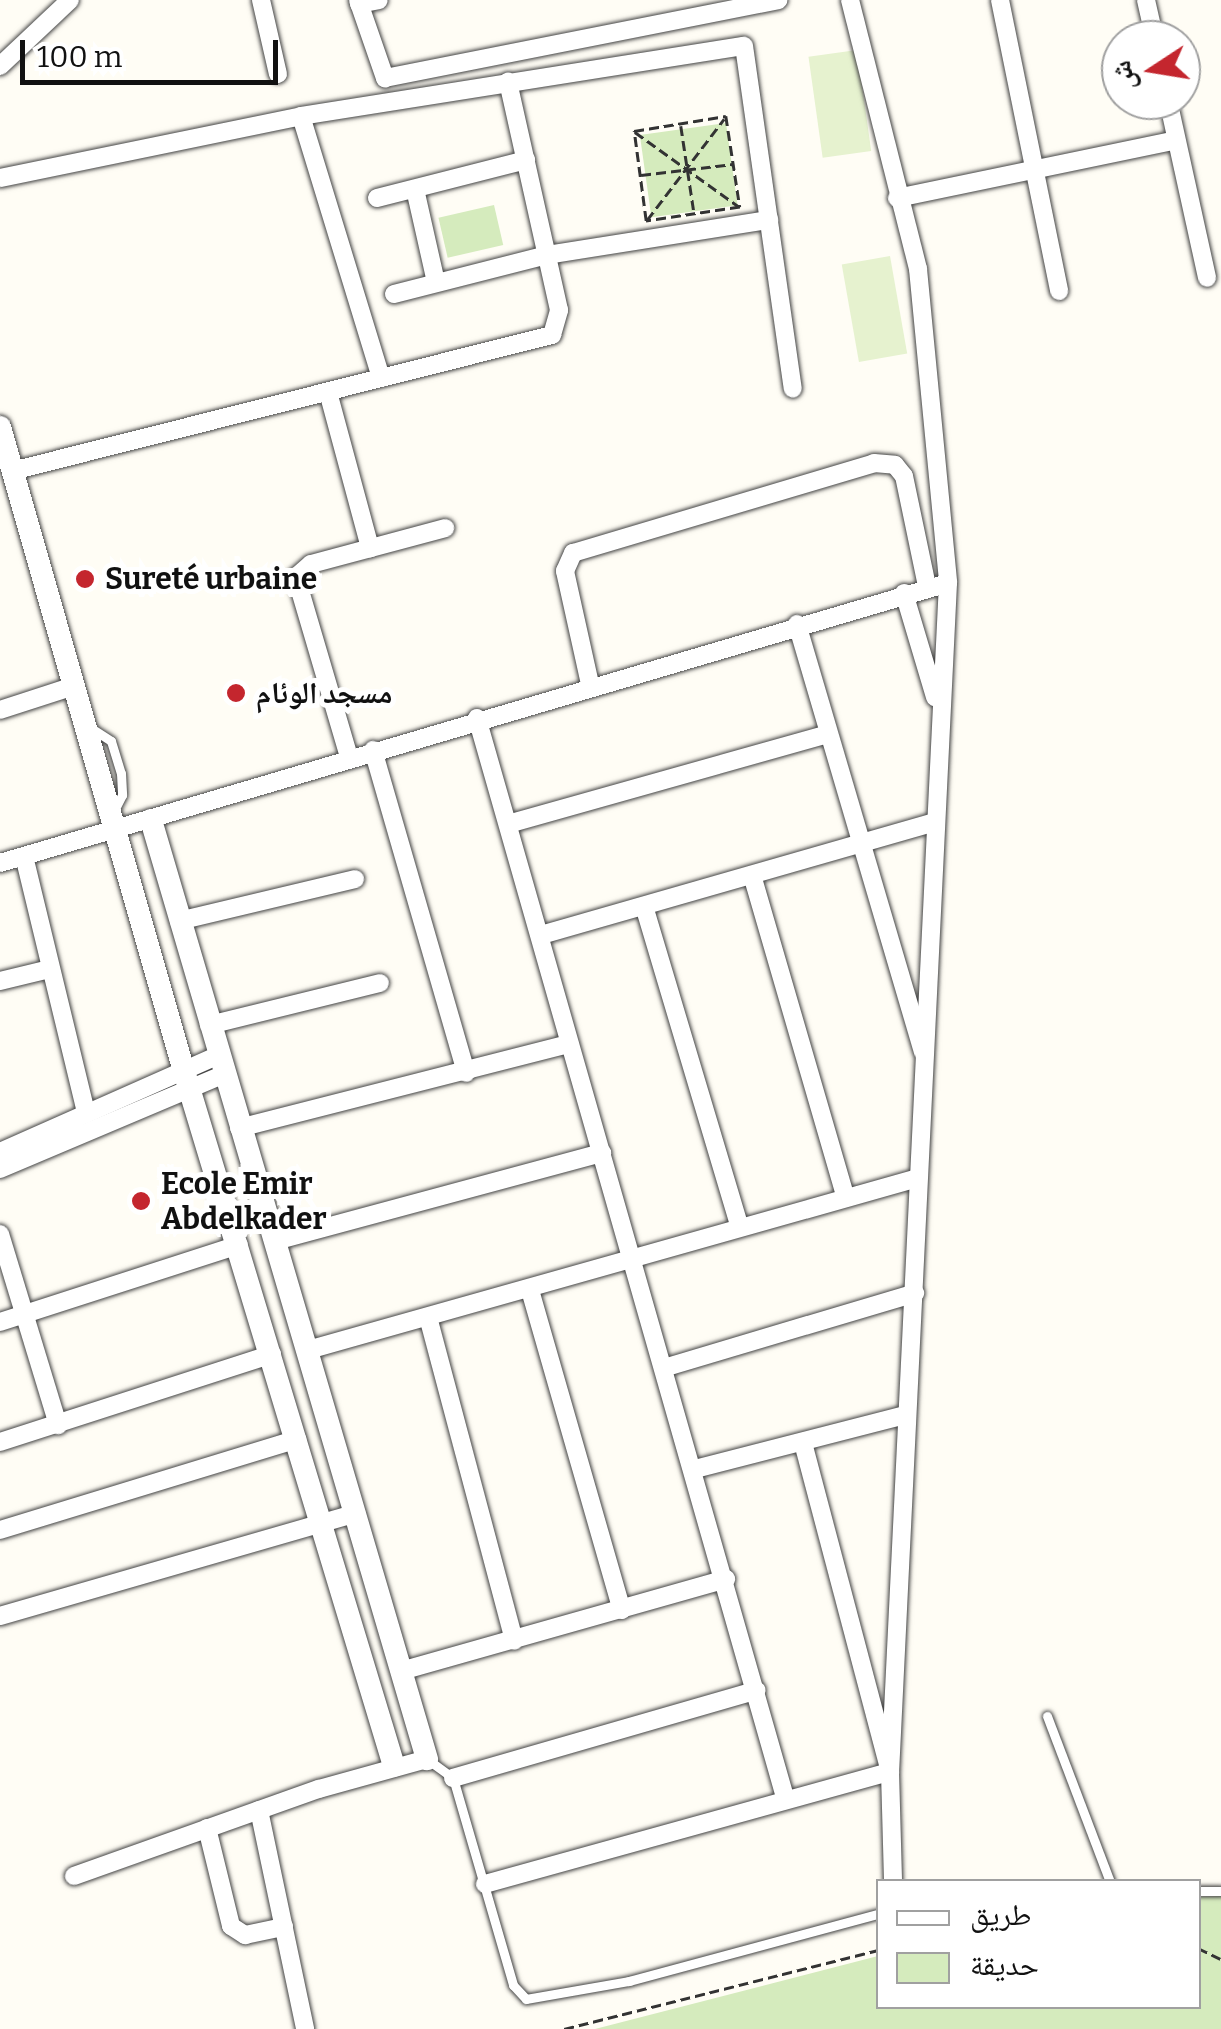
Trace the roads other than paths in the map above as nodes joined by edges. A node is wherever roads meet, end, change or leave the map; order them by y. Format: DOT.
graph roads {
  1 [pos="70,0"];
  2 [pos="261,0"];
  3 [pos="379,0"];
  4 [pos="778,0"];
  5 [pos="850,0"];
  6 [pos="1000,0"];
  7 [pos="359,2"];
  8 [pos="0,66"];
  9 [pos="278,74"];
  10 [pos="385,78"];
  11 [pos="508,82"];
  12 [pos="393,101"];
  13 [pos="301,116"];
  14 [pos="1172,120"];
  15 [pos="1176,140"];
  16 [pos="526,160"];
  17 [pos="1034,168"];
  18 [pos="0,178"];
  19 [pos="415,189"];
  20 [pos="377,198"];
  21 [pos="898,198"];
  22 [pos="769,220"];
  23 [pos="547,256"];
  24 [pos="1206,278"];
  25 [pos="436,282"];
  26 [pos="1059,291"];
  27 [pos="394,294"];
  28 [pos="381,378"];
  29 [pos="793,389"];
  30 [pos="328,392"];
  31 [pos="0,427"];
  32 [pos="12,471"];
  33 [pos="445,528"];
  34 [pos="370,548"];
  35 [pos="948,583"];
  36 [pos="927,586"];
  37 [pos="904,593"];
  38 [pos="797,624"];
  39 [pos="590,684"];
  40 [pos="74,686"];
  41 [pos="0,710"];
  42 [pos="940,712"];
  43 [pos="477,718"];
  44 [pos="828,734"];
  45 [pos="374,750"];
  46 [pos="349,757"];
  47 [pos="150,820"];
  48 [pos="935,822"];
  49 [pos="113,823"];
  50 [pos="508,824"];
  51 [pos="861,844"];
  52 [pos="24,856"];
  53 [pos="0,863"];
  54 [pos="752,875"];
  55 [pos="356,879"];
  56 [pos="644,906"];
  57 [pos="179,921"];
  58 [pos="541,935"];
  59 [pos="50,969"];
  60 [pos="0,982"];
  61 [pos="380,984"];
  62 [pos="209,1025"];
  63 [pos="570,1044"];
  64 [pos="220,1065"];
  65 [pos="927,1066"];
  66 [pos="466,1073"];
  67 [pos="186,1078"];
  68 [pos="86,1113"];
  69 [pos="239,1128"];
  70 [pos="0,1152"];
  71 [pos="602,1153"];
  72 [pos="0,1169"];
  73 [pos="918,1178"];
  74 [pos="846,1198"];
  75 [pos="739,1225"];
  76 [pos="0,1234"];
  77 [pos="275,1241"];
  78 [pos="239,1245"];
  79 [pos="633,1254"];
  80 [pos="530,1290"];
  81 [pos="915,1294"];
  82 [pos="22,1314"];
  83 [pos="428,1317"];
  84 [pos="0,1322"];
  85 [pos="308,1350"];
  86 [pos="272,1354"];
  87 [pos="667,1367"];
  88 [pos="906,1415"];
  89 [pos="58,1424"];
  90 [pos="298,1439"];
  91 [pos="0,1442"];
  92 [pos="804,1443"];
  93 [pos="695,1468"];
  94 [pos="356,1513"];
  95 [pos="322,1522"];
  96 [pos="0,1530"];
  97 [pos="726,1579"];
  98 [pos="622,1610"];
  99 [pos="0,1616"];
  100 [pos="514,1640"];
  101 [pos="402,1671"];
  102 [pos="758,1690"];
  103 [pos="1047,1716"];
  104 [pos="427,1759"];
  105 [pos="394,1766"];
  106 [pos="890,1772"];
  107 [pos="453,1778"];
  108 [pos="786,1797"];
  109 [pos="259,1810"];
  110 [pos="207,1828"];
  111 [pos="74,1876"];
  112 [pos="893,1879"];
  113 [pos="1109,1879"];
  114 [pos="484,1884"];
  115 [pos="876,1915"];
  116 [pos="284,1927"];
  117 [pos="305,2029"];
  1 -- 8 [label="street"];
  2 -- 9 [label="street"];
  3 -- 7 [label="street"];
  4 -- 10 [label="street"];
  5 -- 21 [label="street"];
  6 -- 17 [label="street"];
  7 -- 10 [label="street"];
  10 -- 12 [label="street"];
  11 -- 12 [label="street"];
  11 -- 16 [label="street"];
  11 -- 22 [label="street"];
  12 -- 13 [label="street"];
  13 -- 18 [label="street"];
  13 -- 28 [label="street"];
  14 -- 15 [label="street"];
  15 -- 17 [label="street"];
  15 -- 24 [label="street"];
  16 -- 19 [label="street"];
  16 -- 23 [label="street"];
  17 -- 21 [label="street"];
  17 -- 26 [label="street"];
  19 -- 20 [label="street"];
  19 -- 25 [label="street"];
  21 -- 35 [label="street"];
  22 -- 23 [label="street"];
  22 -- 29 [label="street"];
  23 -- 25 [label="street"];
  23 -- 28 [label="street"];
  25 -- 27 [label="street"];
  28 -- 30 [label="street"];
  30 -- 32 [label="street"];
  30 -- 34 [label="street"];
  31 -- 32 [label="street"];
  32 -- 40 [label="street"];
  33 -- 34 [label="street"];
  34 -- 46 [label="street"];
  35 -- 36 [label="street"];
  35 -- 42 [label="street"];
  36 -- 37 [label="street"];
  36 -- 39 [label="street"];
  37 -- 38 [label="street"];
  37 -- 42 [label="street"];
  38 -- 39 [label="street"];
  38 -- 44 [label="street"];
  39 -- 43 [label="street"];
  40 -- 41 [label="street"];
  40 -- 49 [label="street"];
  42 -- 48 [label="street"];
  43 -- 45 [label="street"];
  43 -- 50 [label="street"];
  44 -- 50 [label="street"];
  44 -- 51 [label="street"];
  45 -- 46 [label="street"];
  45 -- 66 [label="street"];
  46 -- 47 [label="street"];
  47 -- 49 [label="street"];
  47 -- 57 [label="street"];
  48 -- 51 [label="street"];
  48 -- 65 [label="street"];
  49 -- 52 [label="street"];
  49 -- 67 [label="street"];
  50 -- 58 [label="street"];
  51 -- 54 [label="street"];
  51 -- 65 [label="street"];
  52 -- 53 [label="street"];
  52 -- 59 [label="street"];
  54 -- 56 [label="street"];
  54 -- 74 [label="street"];
  55 -- 57 [label="street"];
  56 -- 58 [label="street"];
  56 -- 75 [label="street"];
  57 -- 62 [label="street"];
  58 -- 63 [label="street"];
  59 -- 60 [label="street"];
  59 -- 68 [label="street"];
  61 -- 62 [label="street"];
  62 -- 64 [label="street"];
  63 -- 66 [label="street"];
  63 -- 71 [label="street"];
  64 -- 67 [label="street"];
  64 -- 69 [label="street"];
  65 -- 73 [label="street"];
  66 -- 69 [label="street"];
  67 -- 68 [label="street"];
  67 -- 72 [label="street"];
  67 -- 78 [label="street"];
  68 -- 70 [label="street"];
  69 -- 77 [label="street"];
  71 -- 77 [label="street"];
  71 -- 79 [label="street"];
  73 -- 74 [label="street"];
  73 -- 81 [label="street"];
  74 -- 75 [label="street"];
  75 -- 79 [label="street"];
  76 -- 82 [label="street"];
  77 -- 85 [label="street"];
  78 -- 82 [label="street"];
  78 -- 86 [label="street"];
  79 -- 80 [label="street"];
  79 -- 87 [label="street"];
  80 -- 83 [label="street"];
  80 -- 98 [label="street"];
  81 -- 87 [label="street"];
  81 -- 88 [label="street"];
  82 -- 84 [label="street"];
  82 -- 89 [label="street"];
  83 -- 85 [label="street"];
  83 -- 100 [label="street"];
  85 -- 94 [label="street"];
  86 -- 89 [label="street"];
  86 -- 90 [label="street"];
  87 -- 93 [label="street"];
  88 -- 92 [label="street"];
  88 -- 106 [label="street"];
  89 -- 91 [label="street"];
  90 -- 95 [label="street"];
  90 -- 96 [label="street"];
  92 -- 93 [label="street"];
  92 -- 106 [label="street"];
  93 -- 97 [label="street"];
  94 -- 95 [label="street"];
  94 -- 101 [label="street"];
  95 -- 99 [label="street"];
  95 -- 105 [label="street"];
  97 -- 98 [label="street"];
  97 -- 102 [label="street"];
  98 -- 100 [label="street"];
  100 -- 101 [label="street"];
  101 -- 104 [label="street"];
  102 -- 107 [label="street"];
  102 -- 108 [label="street"];
  103 -- 113 [label="lane"];
  104 -- 105 [label="street"];
  104 -- 107 [label="lane"];
  105 -- 109 [label="street"];
  106 -- 108 [label="street"];
  106 -- 112 [label="street"];
  107 -- 114 [label="lane"];
  108 -- 114 [label="street"];
  109 -- 110 [label="street"];
  109 -- 116 [label="street"];
  110 -- 111 [label="street"];
  110 -- 116 [label="street"];
  114 -- 115 [label="lane"];
  116 -- 117 [label="street"];
}
